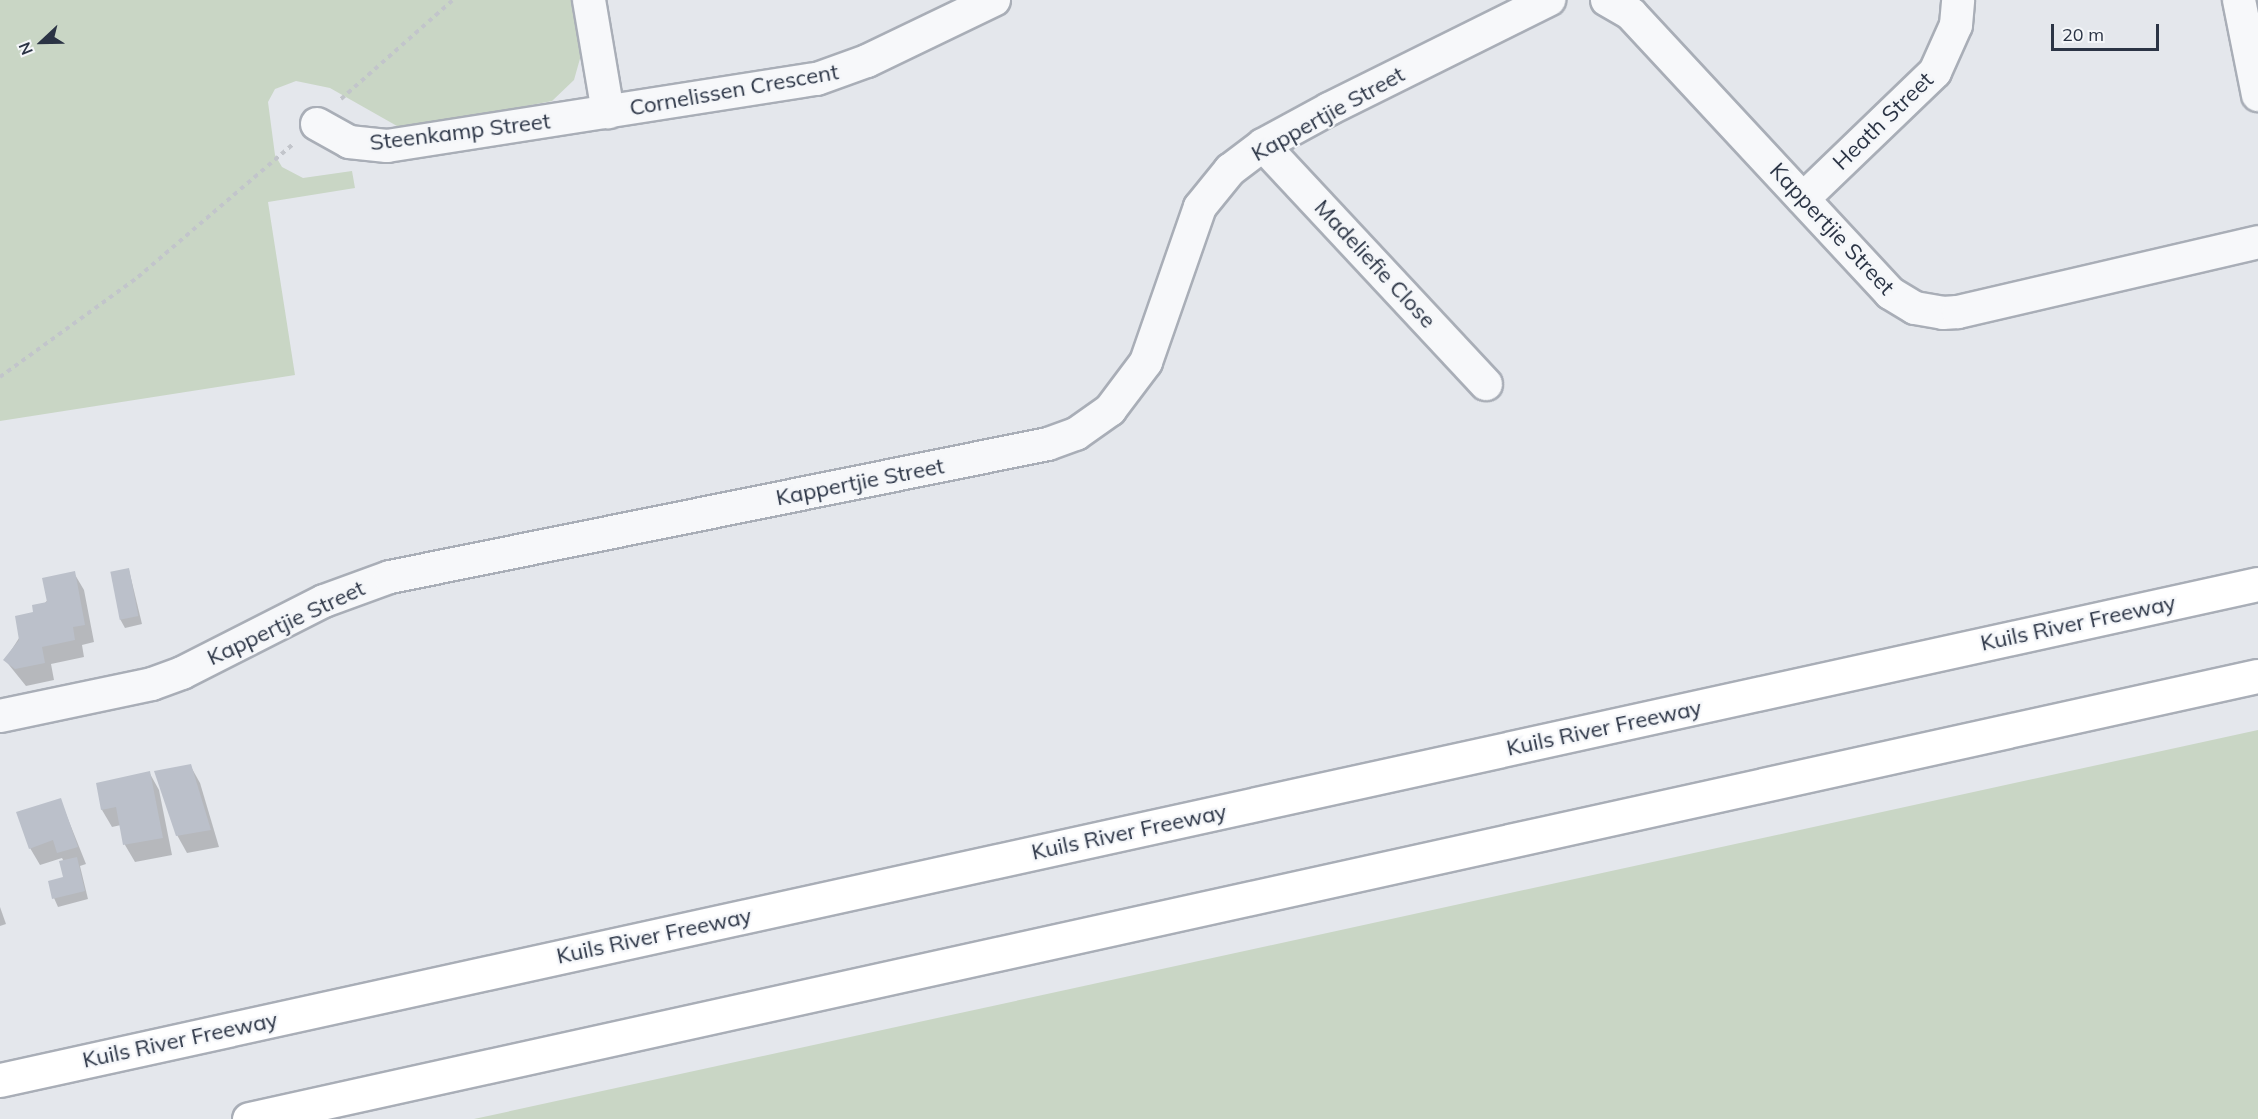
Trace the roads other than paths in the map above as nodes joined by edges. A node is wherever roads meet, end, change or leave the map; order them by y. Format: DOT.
graph roads {
  1 [pos="589,0"];
  2 [pos="994,0"];
  3 [pos="1549,0"];
  4 [pos="1607,0"];
  5 [pos="1958,0"];
  6 [pos="2239,0"];
  7 [pos="2258,95"];
  8 [pos="608,112"];
  9 [pos="317,124"];
  10 [pos="1263,145"];
  11 [pos="1803,199"];
  12 [pos="2258,242"];
  13 [pos="1486,384"];
  14 [pos="2258,584"];
  15 [pos="2258,676"];
  16 [pos="0,716"];
  17 [pos="0,1080"];
  18 [pos="249,1119"];
  1 -- 8 [label="street, Cornelissen Crescent"];
  2 -- 8 [label="street, Cornelissen Crescent"];
  3 -- 10 [label="street, Kappertjie Street"];
  4 -- 11 [label="street, Kappertjie Street"];
  5 -- 11 [label="street, Heath Street"];
  6 -- 7 [label="street"];
  8 -- 9 [label="street, Steenkamp Street"];
  10 -- 13 [label="street, Madeliefie Close"];
  10 -- 16 [label="street, Kappertjie Street"];
  11 -- 12 [label="street, Kappertjie Street"];
  14 -- 17 [label="highway, Kuils River Freeway"];
  15 -- 18 [label="highway"];
}
